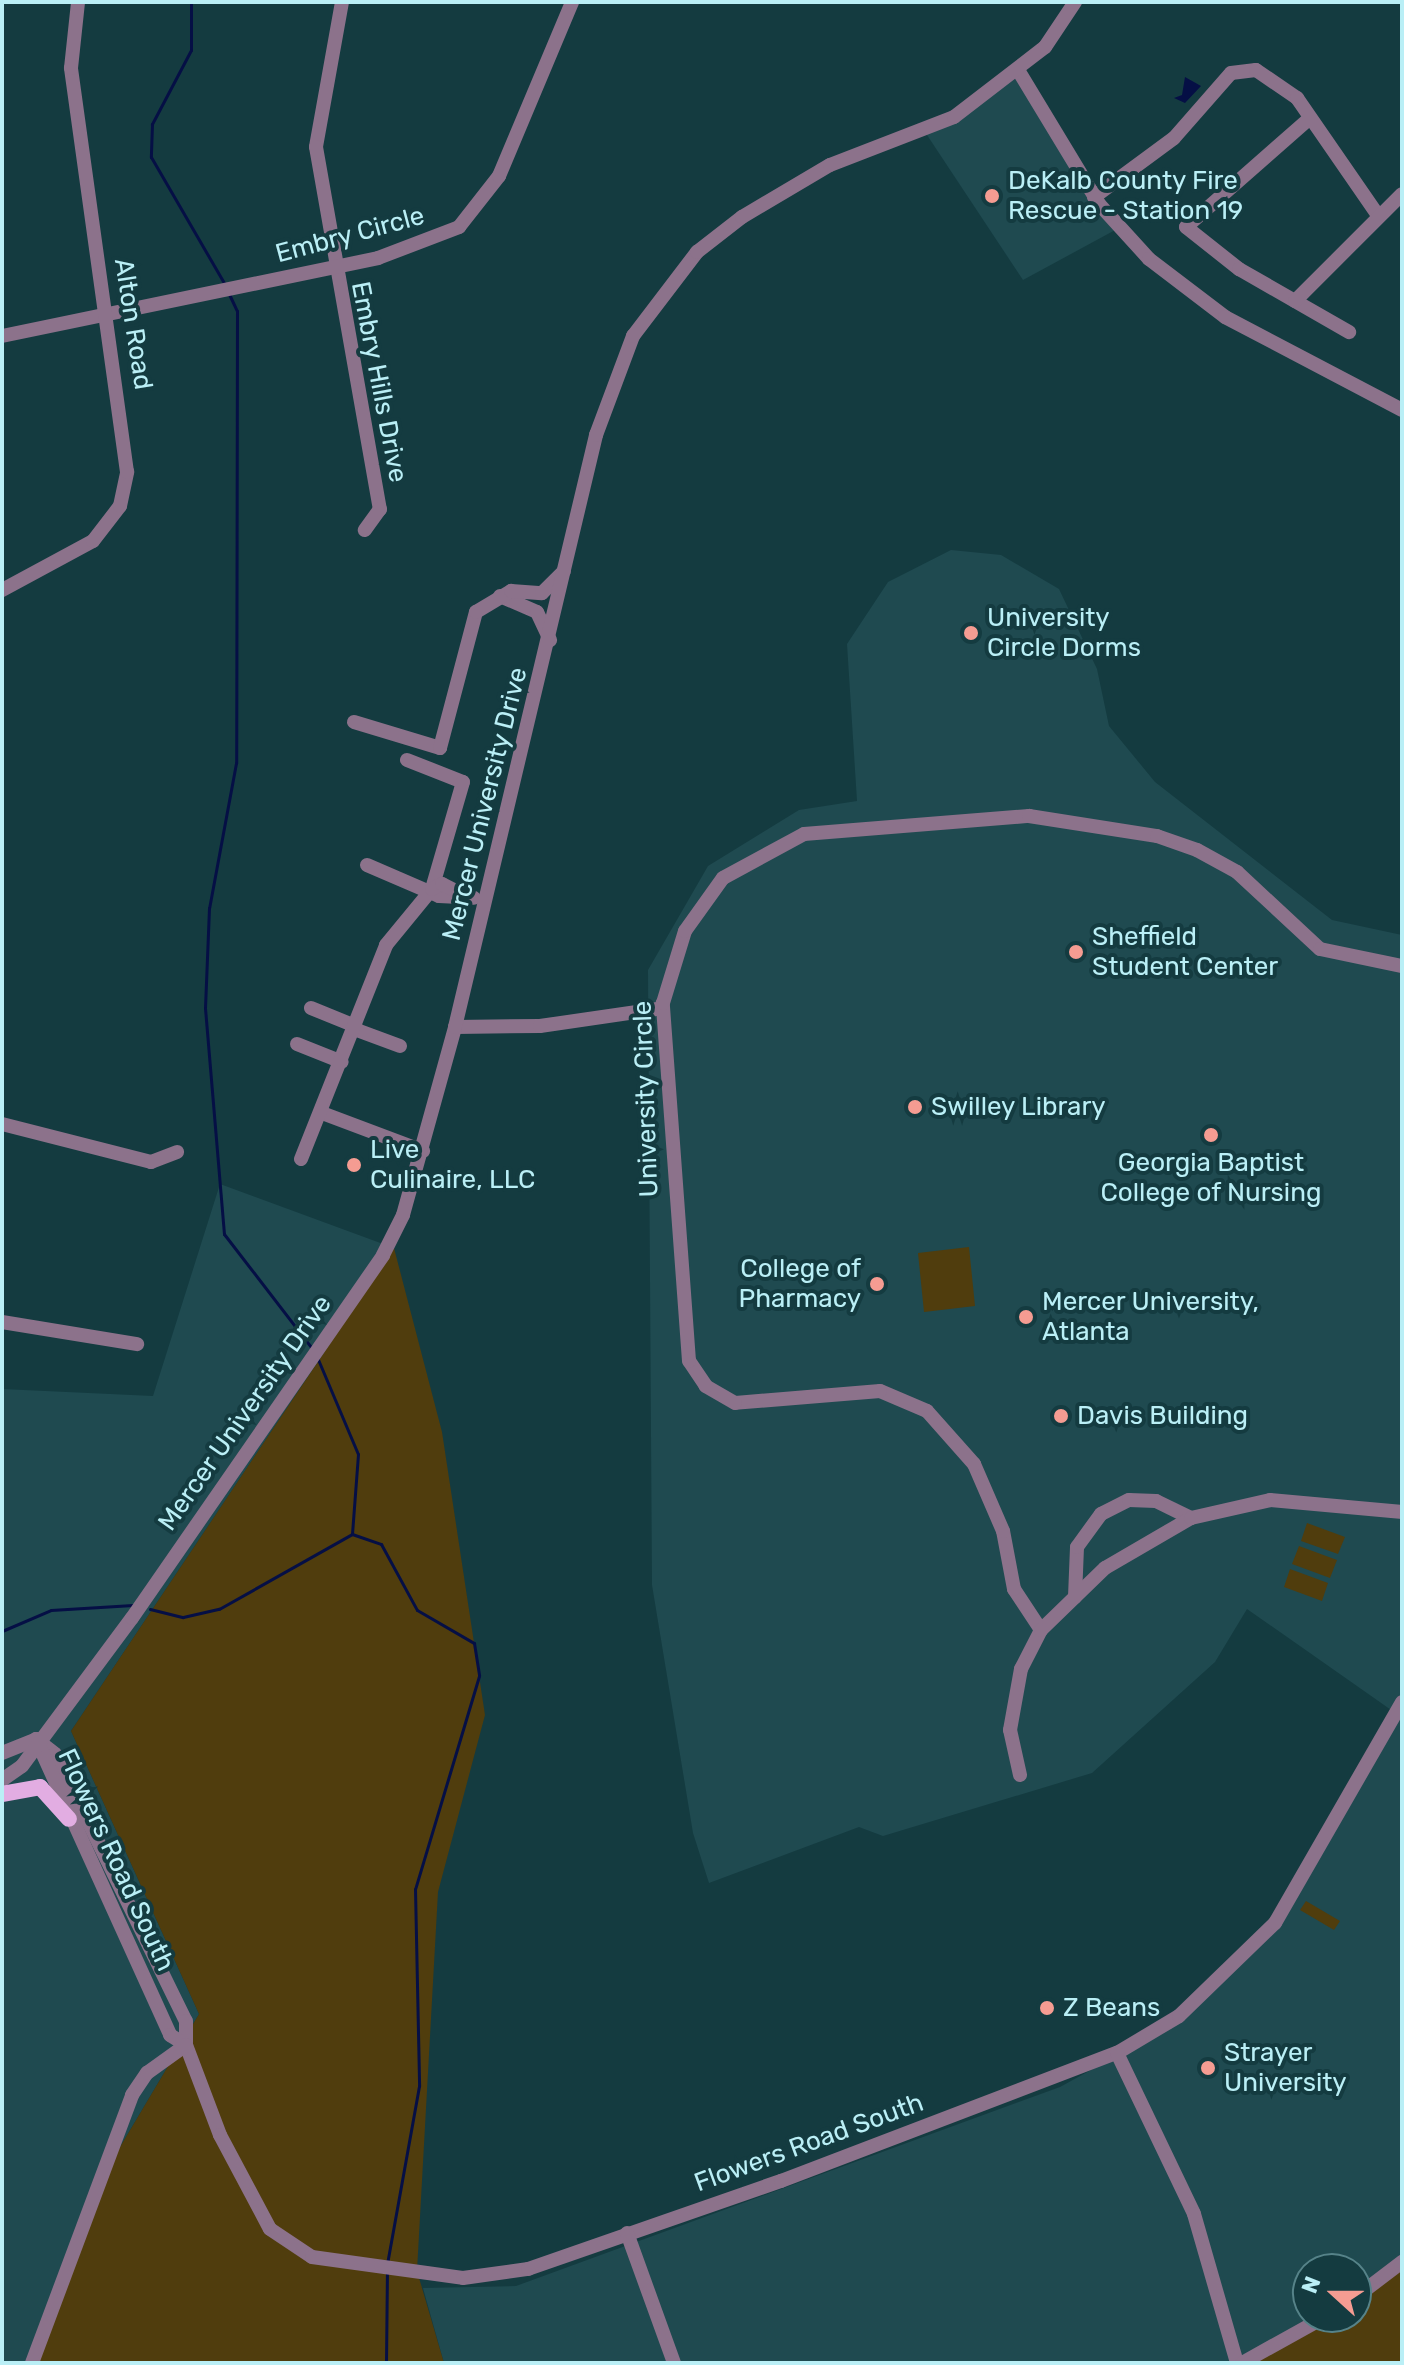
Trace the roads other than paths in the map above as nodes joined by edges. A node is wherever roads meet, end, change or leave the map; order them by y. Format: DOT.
graph roads {
  1 [pos="78,2"];
  2 [pos="342,2"];
  3 [pos="572,2"];
  4 [pos="1075,2"];
  5 [pos="1018,70"];
  6 [pos="1310,118"];
  7 [pos="1402,194"];
  8 [pos="1094,197"];
  9 [pos="1377,214"];
  10 [pos="332,268"];
  11 [pos="1295,301"];
  12 [pos="107,314"];
  13 [pos="1349,332"];
  14 [pos="2,336"];
  15 [pos="1402,410"];
  16 [pos="365,530"];
  17 [pos="568,566"];
  18 [pos="2,590"];
  19 [pos="533,594"];
  20 [pos="500,596"];
  21 [pos="529,610"];
  22 [pos="550,640"];
  23 [pos="354,722"];
  24 [pos="407,760"];
  25 [pos="367,865"];
  26 [pos="432,889"];
  27 [pos="486,900"];
  28 [pos="1402,966"];
  29 [pos="311,1008"];
  30 [pos="663,1008"];
  31 [pos="455,1027"];
  32 [pos="354,1028"];
  33 [pos="297,1044"];
  34 [pos="400,1046"];
  35 [pos="342,1062"];
  36 [pos="322,1113"];
  37 [pos="2,1124"];
  38 [pos="423,1151"];
  39 [pos="177,1152"];
  40 [pos="301,1159"];
  41 [pos="2,1322"];
  42 [pos="137,1344"];
  43 [pos="1402,1512"];
  44 [pos="1191,1518"];
  45 [pos="1075,1597"];
  46 [pos="1041,1630"];
  47 [pos="1402,1702"];
  48 [pos="36,1739"];
  49 [pos="2,1753"];
  50 [pos="1020,1775"];
  51 [pos="2,1780"];
  52 [pos="2,1794"];
  53 [pos="69,1819"];
  54 [pos="186,2045"];
  55 [pos="1117,2053"];
  56 [pos="627,2233"];
  57 [pos="1402,2262"];
  58 [pos="1372,2285"];
  59 [pos="1295,2333"];
  60 [pos="32,2363"];
  61 [pos="674,2363"];
  62 [pos="1240,2363"];
  1 -- 12 [label="street, Alton Road"];
  2 -- 10 [label="street, Embry Hills Drive"];
  3 -- 10 [label="street, Embry Circle"];
  4 -- 5 [label="street, Mercer University Drive"];
  5 -- 8 [label="street"];
  5 -- 17 [label="street, Mercer University Drive"];
  6 -- 8 [label="street"];
  6 -- 9 [label="street"];
  6 -- 11 [label="street"];
  7 -- 9 [label="street"];
  8 -- 15 [label="street"];
  9 -- 11 [label="street"];
  10 -- 12 [label="street, Embry Circle"];
  10 -- 16 [label="street, Embry Hills Drive"];
  11 -- 13 [label="street"];
  12 -- 14 [label="street, Embry Circle"];
  12 -- 18 [label="street, Alton Road"];
  17 -- 19 [label="street"];
  17 -- 22 [label="street, Mercer University Drive"];
  19 -- 20 [label="street"];
  19 -- 21 [label="street"];
  20 -- 21 [label="street"];
  20 -- 23 [label="street"];
  21 -- 22 [label="street"];
  22 -- 27 [label="street, Mercer University Drive"];
  24 -- 26 [label="street"];
  25 -- 26 [label="street"];
  26 -- 27 [label="street"];
  26 -- 32 [label="street"];
  27 -- 31 [label="street, Mercer University Drive"];
  28 -- 30 [label="street, University Circle"];
  29 -- 32 [label="street"];
  30 -- 31 [label="street"];
  30 -- 46 [label="street, University Circle"];
  31 -- 38 [label="street, Mercer University Drive"];
  32 -- 34 [label="street"];
  32 -- 35 [label="street"];
  33 -- 35 [label="street"];
  35 -- 36 [label="street"];
  36 -- 38 [label="street"];
  36 -- 40 [label="street"];
  37 -- 39 [label="street"];
  38 -- 48 [label="street, Mercer University Drive"];
  41 -- 42 [label="street"];
  43 -- 44 [label="street"];
  44 -- 45 [label="street"];
  44 -- 45 [label="street"];
  45 -- 46 [label="street"];
  46 -- 50 [label="street"];
  47 -- 55 [label="street, Flowers Road South"];
  48 -- 49 [label="street, Mercer University Drive"];
  48 -- 51 [label="street, Mercer University Drive"];
  48 -- 53 [label="street, Flowers Road South"];
  48 -- 54 [label="street, Flowers Road South"];
  52 -- 53 [label="main road"];
  53 -- 54 [label="street, Flowers Road South"];
  54 -- 56 [label="street, Flowers Road South"];
  54 -- 60 [label="street"];
  55 -- 56 [label="street, Flowers Road South"];
  55 -- 62 [label="street"];
  56 -- 61 [label="street"];
  57 -- 58 [label="street"];
  59 -- 62 [label="street"];
}
